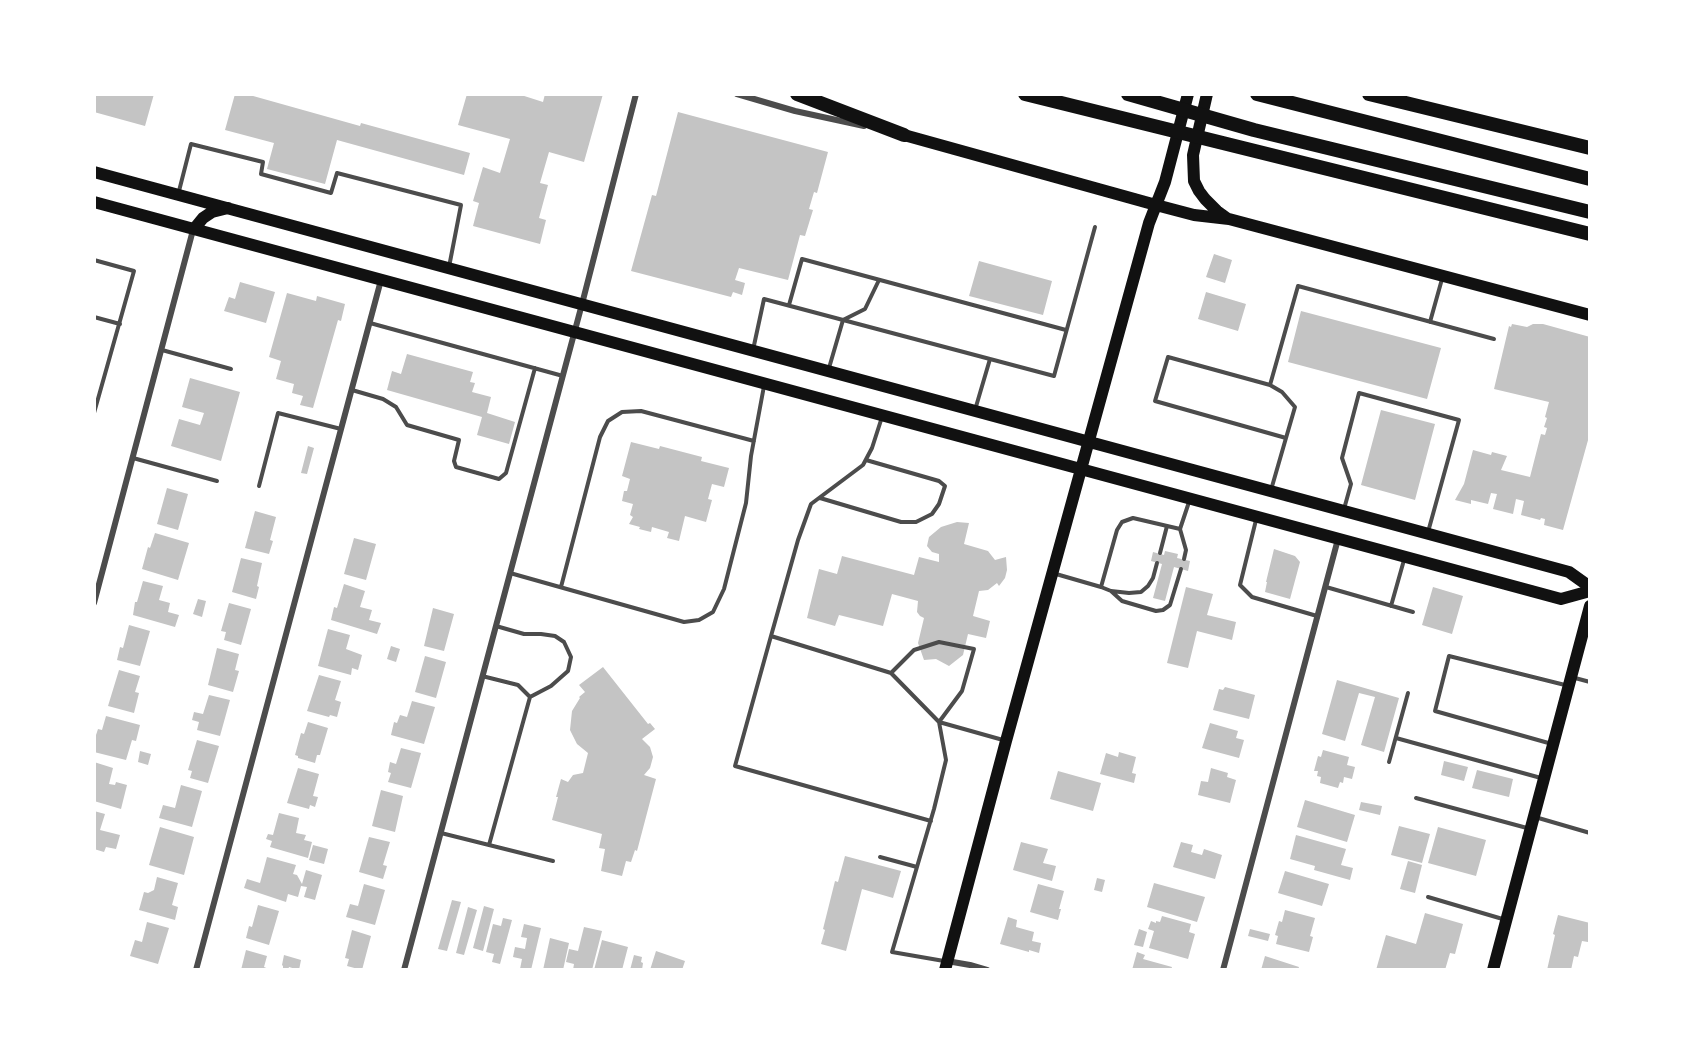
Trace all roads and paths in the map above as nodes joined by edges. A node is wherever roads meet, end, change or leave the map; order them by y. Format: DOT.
graph roads {
  1 [pos="636,94"];
  2 [pos="737,94"];
  3 [pos="797,94"];
  4 [pos="1025,94"];
  5 [pos="1188,94"];
  6 [pos="1208,94"];
  7 [pos="1369,94"];
  8 [pos="1129,95"];
  9 [pos="1260,95"];
  10 [pos="904,135"];
  11 [pos="1590,148"];
  12 [pos="94,172"];
  13 [pos="1590,179"];
  14 [pos="178,195"];
  15 [pos="94,202"];
  16 [pos="1156,205"];
  17 [pos="230,208"];
  18 [pos="1590,212"];
  19 [pos="1229,219"];
  20 [pos="1095,227"];
  21 [pos="194,229"];
  22 [pos="1590,234"];
  23 [pos="94,260"];
  24 [pos="449,268"];
  25 [pos="1443,277"];
  26 [pos="381,279"];
  27 [pos="879,280"];
  28 [pos="582,304"];
  29 [pos="789,305"];
  30 [pos="1590,315"];
  31 [pos="94,317"];
  32 [pos="843,320"];
  33 [pos="1430,322"];
  34 [pos="369,323"];
  35 [pos="120,324"];
  36 [pos="1066,330"];
  37 [pos="574,331"];
  38 [pos="1494,339"];
  39 [pos="162,350"];
  40 [pos="753,350"];
  41 [pos="990,359"];
  42 [pos="536,368"];
  43 [pos="231,369"];
  44 [pos="829,371"];
  45 [pos="563,376"];
  46 [pos="764,383"];
  47 [pos="1270,385"];
  48 [pos="351,390"];
  49 [pos="975,411"];
  50 [pos="94,413"];
  51 [pos="882,416"];
  52 [pos="341,429"];
  53 [pos="1286,438"];
  54 [pos="754,441"];
  55 [pos="1089,441"];
  56 [pos="133,458"];
  57 [pos="866,460"];
  58 [pos="1082,469"];
  59 [pos="217,481"];
  60 [pos="259,486"];
  61 [pos="1271,491"];
  62 [pos="819,498"];
  63 [pos="1190,498"];
  64 [pos="1343,510"];
  65 [pos="1257,517"];
  66 [pos="1167,526"];
  67 [pos="1180,529"];
  68 [pos="1427,533"];
  69 [pos="1338,538"];
  70 [pos="1160,553"];
  71 [pos="1405,557"];
  72 [pos="1184,559"];
  73 [pos="1157,563"];
  74 [pos="1181,569"];
  75 [pos="510,573"];
  76 [pos="1052,573"];
  77 [pos="561,587"];
  78 [pos="1101,587"];
  79 [pos="1325,587"];
  80 [pos="1590,589"];
  81 [pos="1111,591"];
  82 [pos="94,603"];
  83 [pos="1391,606"];
  84 [pos="1590,606"];
  85 [pos="1413,612"];
  86 [pos="1317,616"];
  87 [pos="496,626"];
  88 [pos="771,636"];
  89 [pos="891,673"];
  90 [pos="482,676"];
  91 [pos="1570,682"];
  92 [pos="1590,682"];
  93 [pos="1408,693"];
  94 [pos="530,697"];
  95 [pos="939,722"];
  96 [pos="1396,738"];
  97 [pos="1006,741"];
  98 [pos="1553,744"];
  99 [pos="1389,762"];
  100 [pos="1544,779"];
  101 [pos="1416,798"];
  102 [pos="1534,817"];
  103 [pos="931,821"];
  104 [pos="1531,830"];
  105 [pos="440,833"];
  106 [pos="1590,833"];
  107 [pos="489,845"];
  108 [pos="880,856"];
  109 [pos="553,861"];
  110 [pos="917,867"];
  111 [pos="1428,897"];
  112 [pos="1506,920"];
  113 [pos="946,965"];
  114 [pos="196,969"];
  115 [pos="404,969"];
  116 [pos="987,969"];
  117 [pos="1223,969"];
  118 [pos="1493,969"];
  1 -- 28 [label="street"];
  2 -- 10 [label="street"];
  3 -- 10 [label="highway"];
  4 -- 22 [label="highway"];
  5 -- 16 [label="main road"];
  6 -- 19 [label="main road"];
  7 -- 11 [label="highway"];
  8 -- 18 [label="highway"];
  9 -- 13 [label="highway"];
  10 -- 16 [label="main road"];
  12 -- 14 [label="main road"];
  14 -- 17 [label="main road"];
  14 -- 24 [label="lane"];
  15 -- 21 [label="main road"];
  16 -- 19 [label="main road"];
  16 -- 55 [label="main road"];
  17 -- 21 [label="main road"];
  17 -- 24 [label="main road"];
  19 -- 25 [label="main road"];
  20 -- 36 [label="lane"];
  21 -- 26 [label="main road"];
  21 -- 39 [label="street"];
  23 -- 35 [label="lane"];
  24 -- 28 [label="main road"];
  25 -- 30 [label="main road"];
  25 -- 33 [label="lane"];
  26 -- 34 [label="street"];
  26 -- 37 [label="main road"];
  27 -- 29 [label="lane"];
  27 -- 32 [label="lane"];
  27 -- 36 [label="lane"];
  28 -- 37 [label="street"];
  28 -- 40 [label="main road"];
  29 -- 32 [label="lane"];
  29 -- 40 [label="lane"];
  31 -- 35 [label="lane"];
  32 -- 41 [label="lane"];
  32 -- 44 [label="lane"];
  33 -- 38 [label="lane"];
  33 -- 47 [label="lane"];
  34 -- 42 [label="lane"];
  34 -- 48 [label="street"];
  35 -- 50 [label="lane"];
  36 -- 41 [label="lane"];
  37 -- 45 [label="street"];
  37 -- 46 [label="main road"];
  39 -- 43 [label="lane"];
  39 -- 56 [label="street"];
  40 -- 44 [label="main road"];
  41 -- 49 [label="lane"];
  42 -- 45 [label="lane"];
  42 -- 48 [label="lane"];
  44 -- 49 [label="main road"];
  45 -- 75 [label="street"];
  46 -- 51 [label="main road"];
  46 -- 54 [label="lane"];
  47 -- 53 [label="lane"];
  47 -- 53 [label="lane"];
  48 -- 52 [label="street"];
  49 -- 55 [label="main road"];
  51 -- 57 [label="lane"];
  51 -- 58 [label="main road"];
  52 -- 60 [label="lane"];
  52 -- 114 [label="street"];
  53 -- 61 [label="lane"];
  54 -- 77 [label="lane"];
  54 -- 77 [label="lane"];
  55 -- 58 [label="main road"];
  55 -- 61 [label="main road"];
  56 -- 59 [label="lane"];
  56 -- 82 [label="street"];
  57 -- 62 [label="lane"];
  57 -- 62 [label="lane"];
  58 -- 63 [label="main road"];
  58 -- 76 [label="main road"];
  61 -- 64 [label="main road"];
  62 -- 88 [label="lane"];
  63 -- 65 [label="main road"];
  63 -- 67 [label="lane"];
  64 -- 68 [label="main road"];
  64 -- 68 [label="lane"];
  65 -- 69 [label="main road"];
  65 -- 86 [label="lane"];
  66 -- 67 [label="lane"];
  66 -- 70 [label="lane"];
  66 -- 78 [label="lane"];
  67 -- 72 [label="lane"];
  68 -- 80 [label="main road"];
  69 -- 71 [label="main road"];
  69 -- 79 [label="street"];
  71 -- 80 [label="main road"];
  71 -- 83 [label="lane"];
  73 -- 81 [label="lane"];
  74 -- 81 [label="lane"];
  75 -- 77 [label="lane"];
  75 -- 87 [label="street"];
  76 -- 78 [label="lane"];
  76 -- 97 [label="main road"];
  78 -- 81 [label="lane"];
  79 -- 83 [label="lane"];
  79 -- 86 [label="street"];
  83 -- 85 [label="lane"];
  84 -- 91 [label="main road"];
  86 -- 117 [label="street"];
  87 -- 90 [label="street"];
  87 -- 94 [label="lane"];
  88 -- 89 [label="lane"];
  88 -- 103 [label="lane"];
  89 -- 95 [label="lane"];
  89 -- 95 [label="lane"];
  90 -- 94 [label="lane"];
  90 -- 105 [label="street"];
  91 -- 92 [label="lane"];
  91 -- 98 [label="main road"];
  91 -- 98 [label="lane"];
  93 -- 96 [label="lane"];
  94 -- 107 [label="lane"];
  95 -- 97 [label="lane"];
  95 -- 103 [label="lane"];
  96 -- 99 [label="lane"];
  96 -- 100 [label="lane"];
  97 -- 113 [label="main road"];
  98 -- 100 [label="main road"];
  100 -- 102 [label="main road"];
  101 -- 104 [label="lane"];
  102 -- 104 [label="main road"];
  102 -- 106 [label="lane"];
  103 -- 110 [label="lane"];
  104 -- 112 [label="main road"];
  105 -- 107 [label="lane"];
  105 -- 115 [label="street"];
  107 -- 109 [label="lane"];
  108 -- 110 [label="lane"];
  110 -- 113 [label="lane"];
  111 -- 112 [label="lane"];
  112 -- 118 [label="main road"];
  113 -- 116 [label="street"];
}
